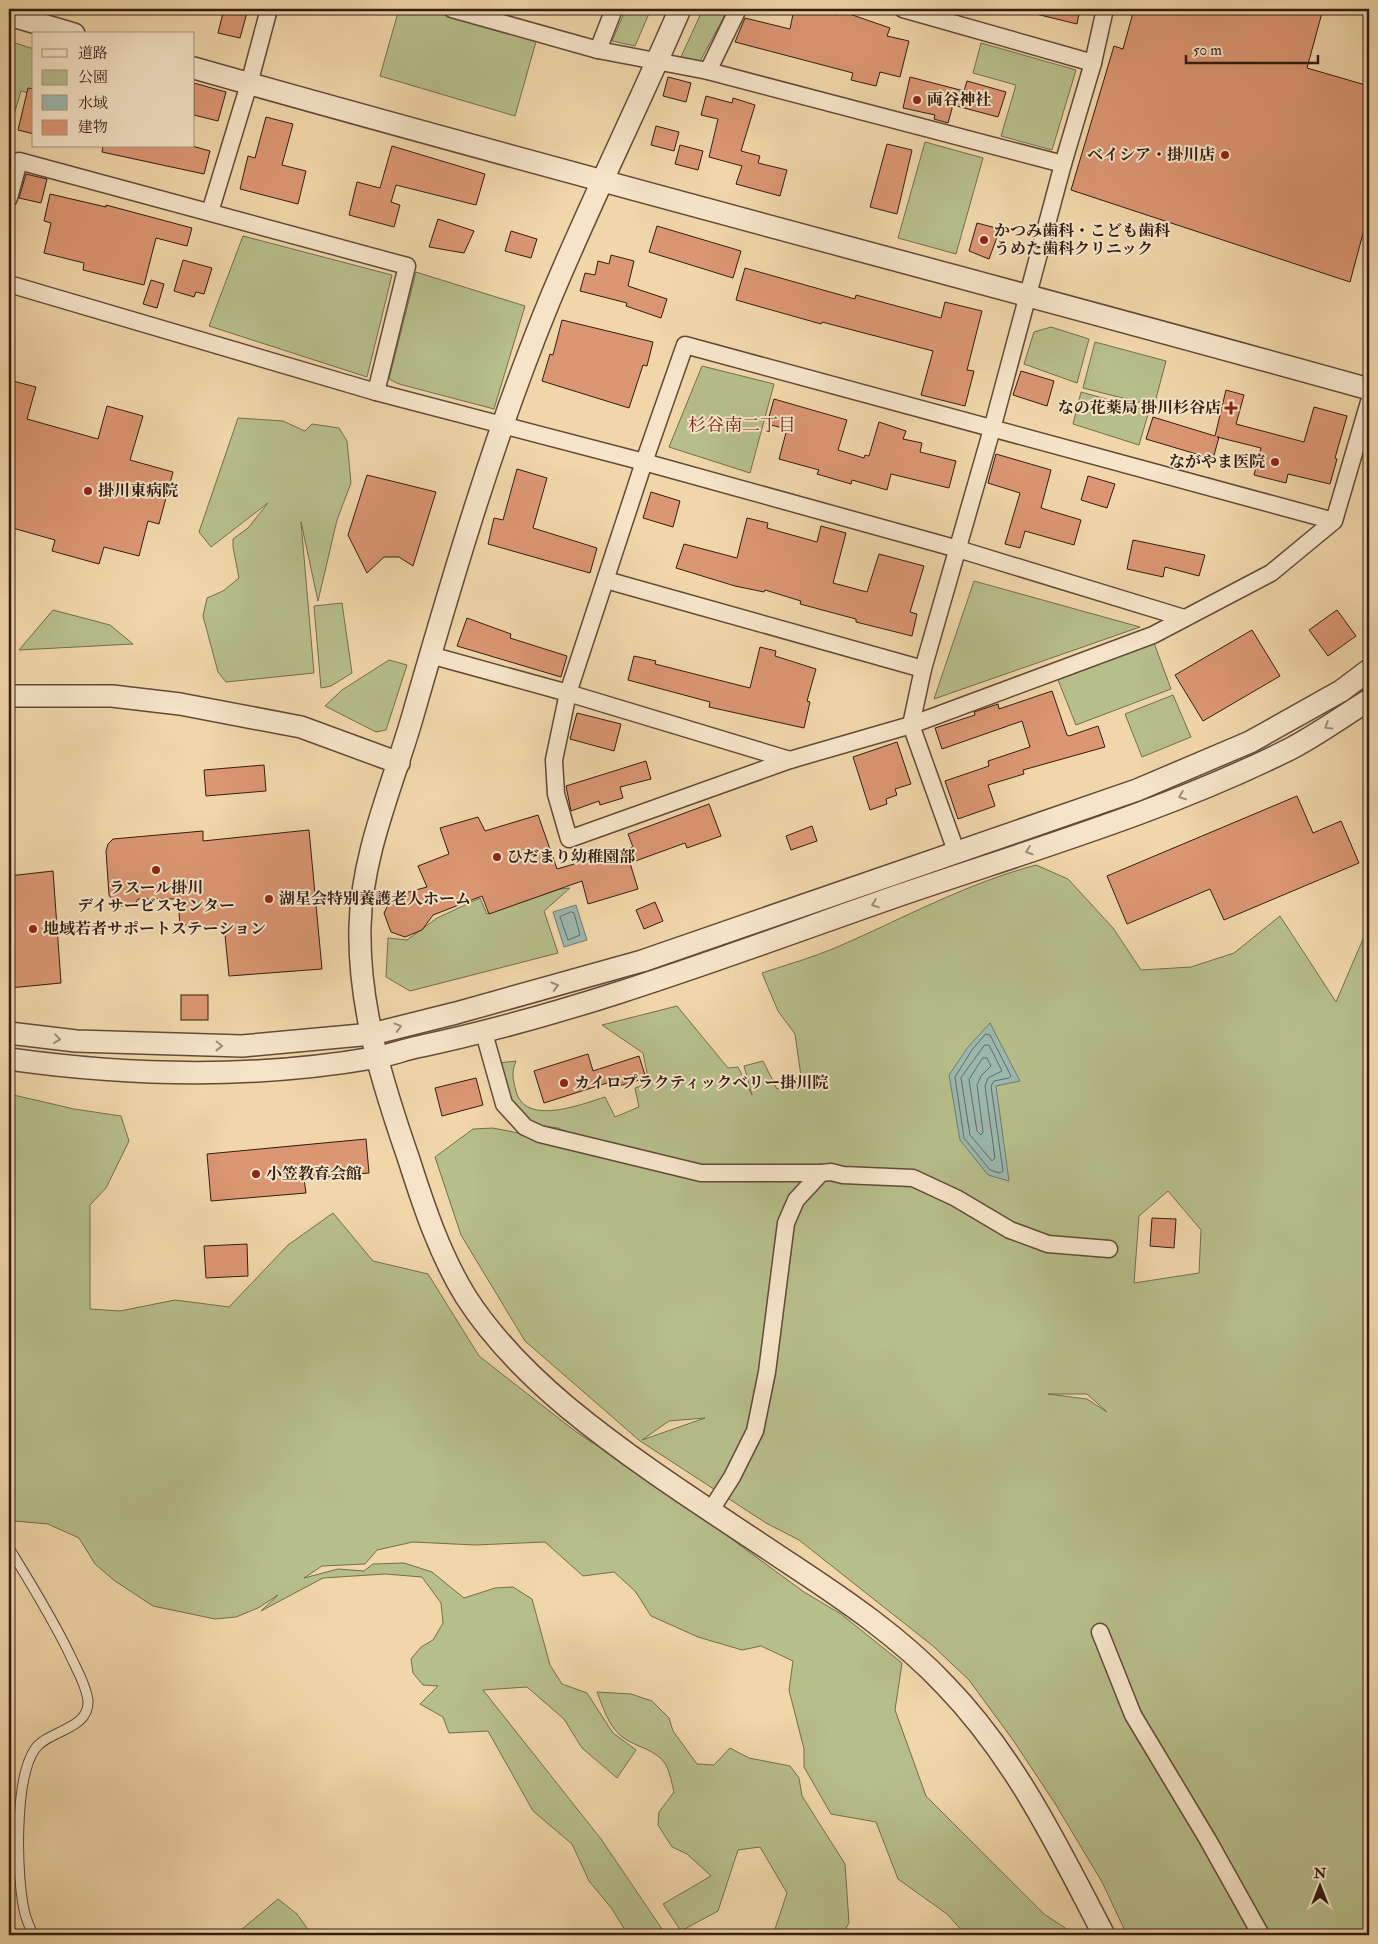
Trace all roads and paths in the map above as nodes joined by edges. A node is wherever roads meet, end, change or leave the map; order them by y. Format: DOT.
graph roads {
  1 [pos="269,9"];
  2 [pos="452,9"];
  3 [pos="614,9"];
  4 [pos="680,9"];
  5 [pos="738,9"];
  6 [pos="903,9"];
  7 [pos="1105,9"];
  8 [pos="9,15"];
  9 [pos="67,32"];
  10 [pos="598,50"];
  11 [pos="657,62"];
  12 [pos="1093,62"];
  13 [pos="195,68"];
  14 [pos="708,71"];
  15 [pos="250,84"];
  16 [pos="1063,164"];
  17 [pos="601,181"];
  18 [pos="9,198"];
  19 [pos="210,212"];
  20 [pos="9,284"];
  21 [pos="1029,294"];
  22 [pos="1369,389"];
  23 [pos="376,392"];
  24 [pos="1369,402"];
  25 [pos="503,425"];
  26 [pos="992,429"];
  27 [pos="644,462"];
  28 [pos="1334,521"];
  29 [pos="958,549"];
  30 [pos="606,580"];
  31 [pos="1184,618"];
  32 [pos="430,655"];
  33 [pos="923,669"];
  34 [pos="1369,670"];
  35 [pos="568,693"];
  36 [pos="9,696"];
  37 [pos="1369,700"];
  38 [pos="911,725"];
  39 [pos="790,760"];
  40 [pos="399,763"];
  41 [pos="956,851"];
  42 [pos="484,1032"];
  43 [pos="9,1033"];
  44 [pos="372,1034"];
  45 [pos="9,1055"];
  46 [pos="377,1058"];
  47 [pos="9,1059"];
  48 [pos="33,1063"];
  49 [pos="821,1173"];
  50 [pos="1109,1249"];
  51 [pos="710,1510"];
  52 [pos="9,1548"];
  53 [pos="1100,1632"];
  54 [pos="33,1935"];
  55 [pos="1104,1935"];
  56 [pos="1260,1935"];
  1 -- 15 [label="street"];
  2 -- 10 [label="street"];
  3 -- 10 [label="street"];
  4 -- 11 [label="street"];
  5 -- 14 [label="street"];
  6 -- 12 [label="street"];
  7 -- 12 [label="street"];
  8 -- 9 [label="street"];
  10 -- 11 [label="street"];
  11 -- 14 [label="street"];
  11 -- 17 [label="street"];
  12 -- 16 [label="street"];
  13 -- 15 [label="street"];
  14 -- 16 [label="street"];
  15 -- 17 [label="street"];
  15 -- 19 [label="street"];
  16 -- 21 [label="street"];
  17 -- 21 [label="street"];
  17 -- 25 [label="street"];
  18 -- 19 [label="street"];
  19 -- 23 [label="street"];
  20 -- 23 [label="street"];
  21 -- 22 [label="street"];
  21 -- 26 [label="street"];
  23 -- 25 [label="street"];
  24 -- 28 [label="street"];
  25 -- 27 [label="street"];
  25 -- 32 [label="street"];
  26 -- 27 [label="street"];
  26 -- 28 [label="street"];
  26 -- 29 [label="street"];
  27 -- 29 [label="street"];
  27 -- 30 [label="street"];
  28 -- 31 [label="street"];
  29 -- 31 [label="street"];
  29 -- 33 [label="street"];
  30 -- 33 [label="street"];
  30 -- 35 [label="street"];
  31 -- 38 [label="street"];
  32 -- 35 [label="street"];
  32 -- 40 [label="street"];
  33 -- 38 [label="street"];
  34 -- 41 [label="street"];
  35 -- 39 [label="street"];
  35 -- 39 [label="street"];
  36 -- 40 [label="street"];
  37 -- 42 [label="street, one-way"];
  38 -- 39 [label="street"];
  38 -- 41 [label="street"];
  40 -- 44 [label="street"];
  44 -- 41 [label="street, one-way"];
  42 -- 46 [label="street"];
  42 -- 49 [label="street"];
  43 -- 44 [label="street, one-way"];
  44 -- 46 [label="street"];
  45 -- 48 [label="street"];
  46 -- 48 [label="street"];
  46 -- 51 [label="street"];
  47 -- 48 [label="street"];
  49 -- 50 [label="street"];
  49 -- 51 [label="street"];
  51 -- 55 [label="street"];
  52 -- 54 [label="lane"];
  53 -- 56 [label="street"];
}
